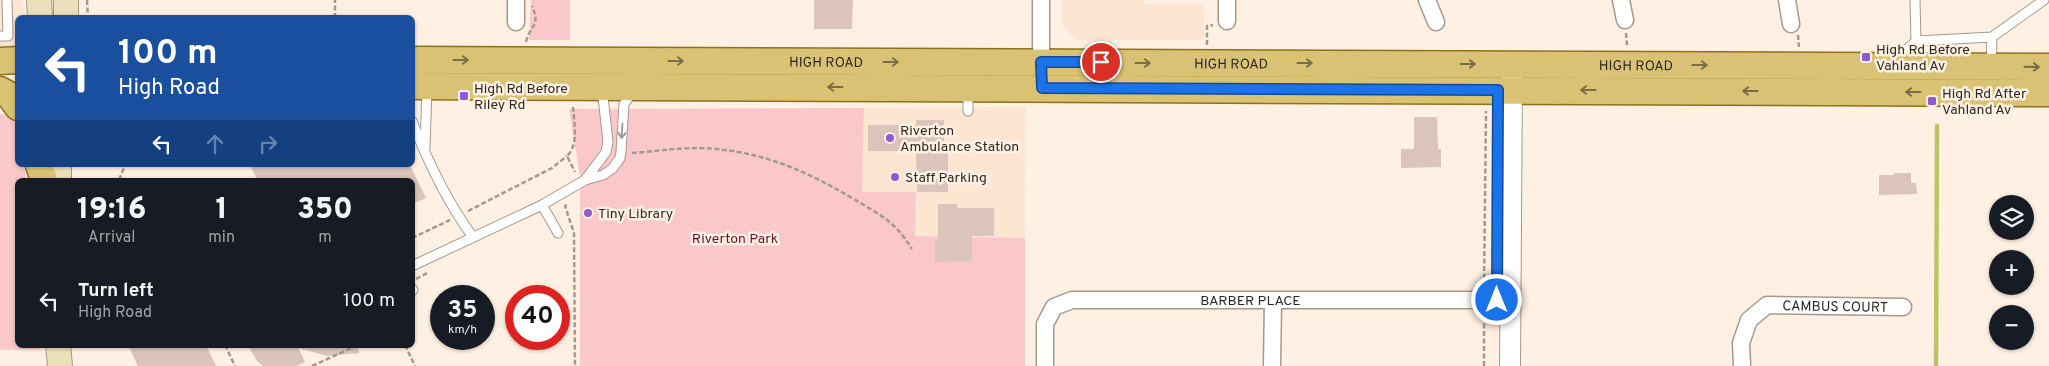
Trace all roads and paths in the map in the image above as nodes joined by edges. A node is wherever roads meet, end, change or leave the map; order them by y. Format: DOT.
graph roads {
  1 [pos="7,0"];
  2 [pos="40,0"];
  3 [pos="66,0"];
  4 [pos="87,0"];
  5 [pos="335,0"];
  6 [pos="516,0"];
  7 [pos="1041,0"];
  8 [pos="1227,0"];
  9 [pos="1428,0"];
  10 [pos="1621,0"];
  11 [pos="1787,0"];
  12 [pos="1915,0"];
  13 [pos="2044,0"];
  14 [pos="40,15"];
  15 [pos="66,15"];
  16 [pos="88,15"];
  17 [pos="335,15"];
  18 [pos="1625,20"];
  19 [pos="1227,21"];
  20 [pos="516,22"];
  21 [pos="1436,22"];
  22 [pos="1791,24"];
  23 [pos="0,36"];
  24 [pos="1992,36"];
  25 [pos="1916,41"];
  26 [pos="1207,47"];
  27 [pos="15,60"];
  28 [pos="415,60"];
  29 [pos="0,61"];
  30 [pos="1041,62"];
  31 [pos="1505,64"];
  32 [pos="1904,66"];
  33 [pos="1991,66"];
  34 [pos="2049,67"];
  35 [pos="623,77"];
  36 [pos="968,82"];
  37 [pos="417,83"];
  38 [pos="0,85"];
  39 [pos="15,85"];
  40 [pos="1042,88"];
  41 [pos="0,90"];
  42 [pos="2049,93"];
  43 [pos="1498,96"];
  44 [pos="15,103"];
  45 [pos="573,104"];
  46 [pos="415,128"];
  47 [pos="621,152"];
  48 [pos="424,153"];
  49 [pos="568,156"];
  50 [pos="582,181"];
  51 [pos="572,202"];
  52 [pos="542,205"];
  53 [pos="458,216"];
  54 [pos="558,233"];
  55 [pos="415,237"];
  56 [pos="473,237"];
  57 [pos="912,249"];
  58 [pos="415,265"];
  59 [pos="1273,300"];
  60 [pos="1497,300"];
  61 [pos="1903,307"];
  62 [pos="58,348"];
  63 [pos="226,348"];
  64 [pos="351,348"];
  65 [pos="406,348"];
  66 [pos="60,366"];
  67 [pos="235,366"];
  68 [pos="312,366"];
  69 [pos="415,366"];
  70 [pos="575,366"];
  71 [pos="1045,366"];
  72 [pos="1272,366"];
  73 [pos="1484,366"];
  74 [pos="1497,366"];
  75 [pos="1510,366"];
  76 [pos="1742,366"];
  1 -- 23 [label="lane"];
  2 -- 14 [label="main road"];
  3 -- 15 [label="main road"];
  4 -- 16 [label="path"];
  5 -- 17 [label="path"];
  6 -- 20 [label="street"];
  7 -- 30 [label="street"];
  8 -- 19 [label="street"];
  9 -- 21 [label="street"];
  10 -- 18 [label="street"];
  11 -- 22 [label="street"];
  12 -- 25 [label="lane"];
  13 -- 24 [label="lane"];
  19 -- 26 [label="path"];
  24 -- 25 [label="lane"];
  24 -- 33 [label="lane"];
  25 -- 32 [label="lane"];
  27 -- 29 [label="main road"];
  28 -- 35 [label="main road, HIGH ROAD, one-way"];
  30 -- 31 [label="main road, HIGH ROAD, one-way"];
  30 -- 36 [label="main road, HIGH ROAD"];
  30 -- 40 [label="street"];
  31 -- 32 [label="main road, HIGH ROAD, one-way"];
  31 -- 43 [label="street"];
  32 -- 33 [label="main road, HIGH ROAD"];
  33 -- 34 [label="main road, HIGH ROAD, one-way"];
  35 -- 36 [label="main road, HIGH ROAD"];
  35 -- 37 [label="main road, HIGH ROAD"];
  35 -- 47 [label="lane, one-way"];
  35 -- 50 [label="lane"];
  36 -- 40 [label="main road, HIGH ROAD"];
  37 -- 48 [label="lane"];
  38 -- 39 [label="main road"];
  40 -- 43 [label="main road, HIGH ROAD"];
  41 -- 44 [label="main road"];
  42 -- 43 [label="main road, HIGH ROAD, one-way"];
  43 -- 60 [label="street"];
  43 -- 60 [label="path"];
  45 -- 49 [label="path"];
  46 -- 48 [label="lane"];
  47 -- 50 [label="lane"];
  47 -- 57 [label="path"];
  48 -- 53 [label="lane"];
  49 -- 50 [label="path"];
  49 -- 53 [label="path"];
  50 -- 52 [label="lane"];
  51 -- 70 [label="path"];
  52 -- 54 [label="lane"];
  52 -- 56 [label="lane"];
  53 -- 55 [label="path"];
  53 -- 56 [label="lane"];
  56 -- 58 [label="lane"];
  59 -- 60 [label="street, BARBER PLACE"];
  59 -- 71 [label="street, BARBER PLACE"];
  59 -- 72 [label="street"];
  60 -- 73 [label="path"];
  60 -- 74 [label="street"];
  60 -- 75 [label="street"];
  61 -- 76 [label="street, CAMBUS COURT"];
  62 -- 66 [label="main road"];
  63 -- 67 [label="path"];
  64 -- 68 [label="path"];
  65 -- 69 [label="path"];
}
